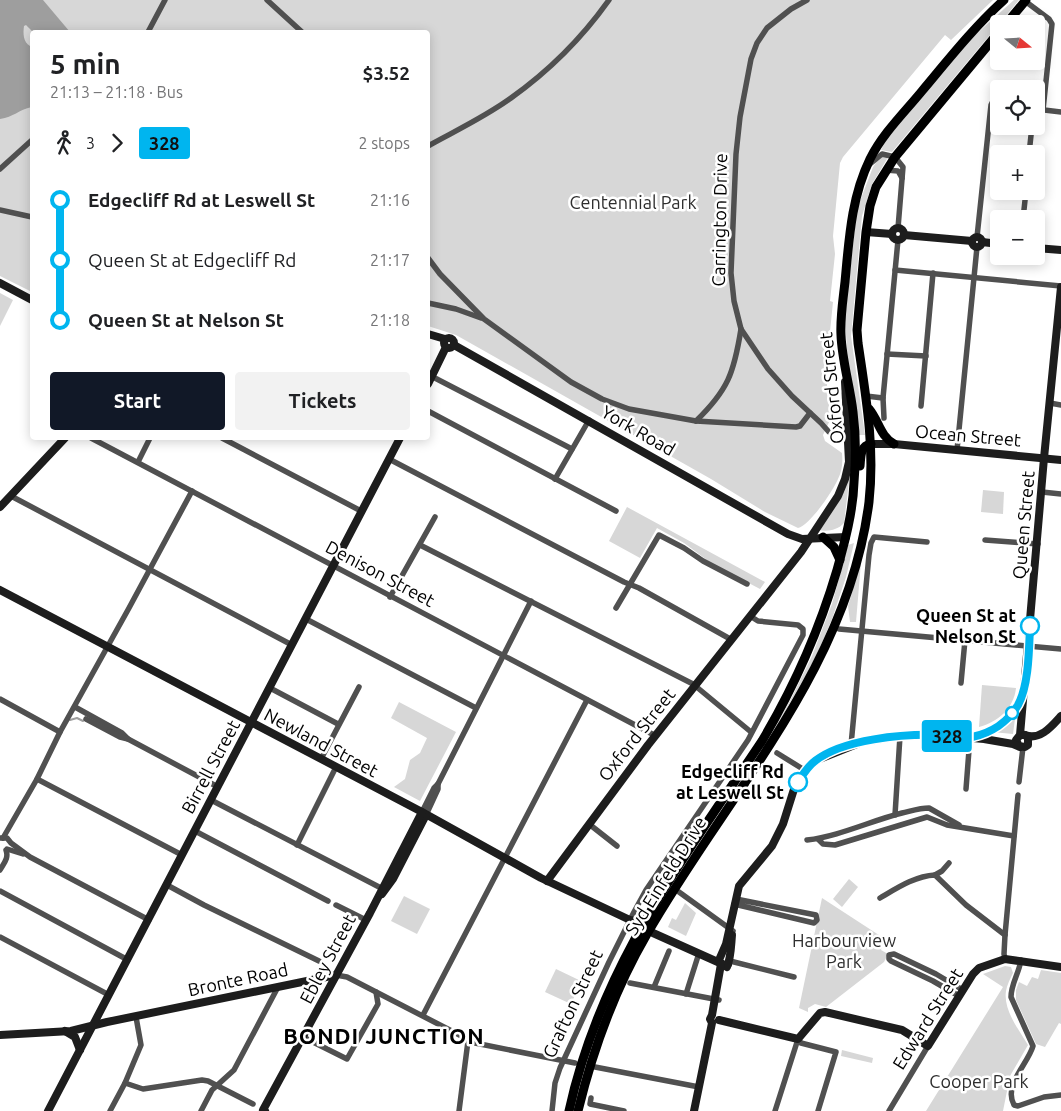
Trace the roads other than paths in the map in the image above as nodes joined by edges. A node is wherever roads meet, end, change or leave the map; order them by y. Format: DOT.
graph roads {
  1 [pos="166,0"];
  2 [pos="267,0"];
  3 [pos="609,0"];
  4 [pos="807,0"];
  5 [pos="1026,0"];
  6 [pos="1001,2"];
  7 [pos="1014,15"];
  8 [pos="149,30"];
  9 [pos="300,30"];
  10 [pos="990,43"];
  11 [pos="1044,80"];
  12 [pos="1045,111"];
  13 [pos="1061,112"];
  14 [pos="990,115"];
  15 [pos="30,142"];
  16 [pos="430,145"];
  17 [pos="895,157"];
  18 [pos="0,169"];
  19 [pos="866,170"];
  20 [pos="886,170"];
  21 [pos="902,178"];
  22 [pos="0,210"];
  23 [pos="30,217"];
  24 [pos="866,232"];
  25 [pos="898,234"];
  26 [pos="977,242"];
  27 [pos="990,243"];
  28 [pos="1045,249"];
  29 [pos="1061,250"];
  30 [pos="430,261"];
  31 [pos="895,270"];
  32 [pos="933,273"];
  33 [pos="973,278"];
  34 [pos="0,283"];
  35 [pos="1061,287"];
  36 [pos="30,299"];
  37 [pos="430,303"];
  38 [pos="1060,303"];
  39 [pos="484,319"];
  40 [pos="741,329"];
  41 [pos="430,335"];
  42 [pos="448,344"];
  43 [pos="888,354"];
  44 [pos="926,356"];
  45 [pos="1058,358"];
  46 [pos="844,360"];
  47 [pos="431,376"];
  48 [pos="866,396"];
  49 [pos="884,398"];
  50 [pos="1050,404"];
  51 [pos="1061,405"];
  52 [pos="921,406"];
  53 [pos="868,408"];
  54 [pos="430,412"];
  55 [pos="810,413"];
  56 [pos="884,418"];
  57 [pos="589,420"];
  58 [pos="696,421"];
  59 [pos="829,432"];
  60 [pos="63,440"];
  61 [pos="95,440"];
  62 [pos="149,440"];
  63 [pos="226,440"];
  64 [pos="399,440"];
  65 [pos="872,444"];
  66 [pos="894,444"];
  67 [pos="572,449"];
  68 [pos="957,450"];
  69 [pos="1044,458"];
  70 [pos="389,459"];
  71 [pos="1061,460"];
  72 [pos="138,462"];
  73 [pos="555,479"];
  74 [pos="854,482"];
  75 [pos="192,492"];
  76 [pos="1042,492"];
  77 [pos="1061,494"];
  78 [pos="11,496"];
  79 [pos="868,503"];
  80 [pos="0,507"];
  81 [pos="361,511"];
  82 [pos="616,511"];
  83 [pos="435,517"];
  84 [pos="823,537"];
  85 [pos="846,537"];
  86 [pos="810,538"];
  87 [pos="985,540"];
  88 [pos="927,542"];
  89 [pos="420,544"];
  90 [pos="1038,544"];
  91 [pos="840,560"];
  92 [pos="333,565"];
  93 [pos="150,569"];
  94 [pos="630,584"];
  95 [pos="747,584"];
  96 [pos="0,590"];
  97 [pos="390,597"];
  98 [pos="531,601"];
  99 [pos="616,608"];
  100 [pos="750,616"];
  101 [pos="306,619"];
  102 [pos="840,629"];
  103 [pos="861,632"];
  104 [pos="732,640"];
  105 [pos="965,640"];
  106 [pos="292,645"];
  107 [pos="1029,646"];
  108 [pos="108,647"];
  109 [pos="1061,649"];
  110 [pos="502,655"];
  111 [pos="961,683"];
  112 [pos="695,686"];
  113 [pos="358,687"];
  114 [pos="1024,687"];
  115 [pos="270,688"];
  116 [pos="0,699"];
  117 [pos="587,700"];
  118 [pos="75,707"];
  119 [pos="476,708"];
  120 [pos="1061,716"];
  121 [pos="86,719"];
  122 [pos="1061,720"];
  123 [pos="252,723"];
  124 [pos="338,724"];
  125 [pos="60,732"];
  126 [pos="751,732"];
  127 [pos="656,736"];
  128 [pos="900,736"];
  129 [pos="1021,736"];
  130 [pos="970,737"];
  131 [pos="984,738"];
  132 [pos="128,739"];
  133 [pos="851,746"];
  134 [pos="1024,746"];
  135 [pos="777,753"];
  136 [pos="320,759"];
  137 [pos="336,767"];
  138 [pos="806,771"];
  139 [pos="37,779"];
  140 [pos="1019,782"];
  141 [pos="218,788"];
  142 [pos="966,789"];
  143 [pos="1018,795"];
  144 [pos="211,800"];
  145 [pos="424,813"];
  146 [pos="895,815"];
  147 [pos="589,824"];
  148 [pos="961,826"];
  149 [pos="195,831"];
  150 [pos="1014,836"];
  151 [pos="1,838"];
  152 [pos="818,839"];
  153 [pos="807,840"];
  154 [pos="11,843"];
  155 [pos="297,844"];
  156 [pos="617,846"];
  157 [pos="4,849"];
  158 [pos="182,855"];
  159 [pos="30,857"];
  160 [pos="504,858"];
  161 [pos="949,863"];
  162 [pos="0,870"];
  163 [pos="936,875"];
  164 [pos="656,876"];
  165 [pos="547,880"];
  166 [pos="673,883"];
  167 [pos="167,885"];
  168 [pos="381,888"];
  169 [pos="0,891"];
  170 [pos="880,898"];
  171 [pos="328,901"];
  172 [pos="376,901"];
  173 [pos="737,902"];
  174 [pos="336,905"];
  175 [pos="149,920"];
  176 [pos="366,920"];
  177 [pos="634,922"];
  178 [pos="731,930"];
  179 [pos="1005,935"];
  180 [pos="0,937"];
  181 [pos="669,951"];
  182 [pos="699,953"];
  183 [pos="1005,959"];
  184 [pos="128,960"];
  185 [pos="724,960"];
  186 [pos="1021,960"];
  187 [pos="319,961"];
  188 [pos="1061,967"];
  189 [pos="336,975"];
  190 [pos="794,977"];
  191 [pos="630,983"];
  192 [pos="278,987"];
  193 [pos="654,987"];
  194 [pos="376,992"];
  195 [pos="961,993"];
  196 [pos="686,994"];
  197 [pos="109,995"];
  198 [pos="717,1000"];
  199 [pos="423,1015"];
  200 [pos="136,1017"];
  201 [pos="715,1018"];
  202 [pos="92,1026"];
  203 [pos="65,1031"];
  204 [pos="0,1035"];
  205 [pos="303,1037"];
  206 [pos="798,1039"];
  207 [pos="468,1041"];
  208 [pos="928,1046"];
  209 [pos="80,1050"];
  210 [pos="564,1060"];
  211 [pos="575,1062"];
  212 [pos="595,1067"];
  213 [pos="125,1083"];
  214 [pos="217,1085"];
  215 [pos="699,1087"];
  216 [pos="1061,1095"];
  217 [pos="591,1098"];
  218 [pos="254,1104"];
  219 [pos="48,1111"];
  220 [pos="110,1111"];
  221 [pos="201,1111"];
  222 [pos="264,1111"];
  223 [pos="459,1111"];
  224 [pos="552,1111"];
  225 [pos="569,1111"];
  226 [pos="578,1111"];
  227 [pos="624,1111"];
  228 [pos="694,1111"];
  229 [pos="775,1111"];
  230 [pos="818,1111"];
  231 [pos="889,1111"];
  1 -- 8 [label="street"];
  2 -- 9 [label="street"];
  3 -- 16 [label="street"];
  4 -- 40 [label="street, Carrington Drive"];
  5 -- 7 [label="main road"];
  5 -- 11 [label="street"];
  6 -- 19 [label="main road, Oxford Street"];
  10 -- 17 [label="main road, Oxford Street"];
  12 -- 13 [label="street"];
  14 -- 26 [label="street"];
  15 -- 18 [label="street"];
  17 -- 19 [label="street"];
  17 -- 20 [label="main road, Oxford Street"];
  17 -- 21 [label="street"];
  19 -- 46 [label="main road, Oxford Street"];
  20 -- 21 [label="street"];
  20 -- 24 [label="main road, Oxford Street"];
  21 -- 25 [label="street"];
  22 -- 23 [label="street"];
  24 -- 25 [label="street"];
  24 -- 48 [label="main road, Oxford Street"];
  25 -- 26 [label="street"];
  25 -- 31 [label="street"];
  26 -- 27 [label="street"];
  26 -- 33 [label="street"];
  28 -- 29 [label="street"];
  30 -- 39 [label="street"];
  31 -- 32 [label="street"];
  31 -- 43 [label="street"];
  32 -- 33 [label="street"];
  32 -- 44 [label="street"];
  33 -- 35 [label="street"];
  33 -- 68 [label="street"];
  34 -- 36 [label="street"];
  35 -- 38 [label="street, Queen Street"];
  37 -- 39 [label="street"];
  38 -- 45 [label="street, Queen Street"];
  39 -- 58 [label="street"];
  40 -- 55 [label="street, Carrington Drive"];
  40 -- 58 [label="street"];
  41 -- 42 [label="street, York Road"];
  42 -- 47 [label="street"];
  42 -- 57 [label="street, York Road"];
  43 -- 44 [label="street"];
  43 -- 49 [label="street"];
  44 -- 52 [label="street"];
  45 -- 50 [label="street, Queen Street"];
  46 -- 74 [label="main road, Oxford Street"];
  46 -- 86 [label="street, Oxford Street"];
  47 -- 67 [label="street"];
  48 -- 49 [label="street"];
  48 -- 53 [label="main road, Oxford Street"];
  49 -- 56 [label="street"];
  50 -- 51 [label="street"];
  50 -- 69 [label="street, Queen Street"];
  53 -- 65 [label="main road, Oxford Street"];
  53 -- 66 [label="main road"];
  54 -- 73 [label="street"];
  55 -- 58 [label="street"];
  55 -- 59 [label="street, Carrington Drive"];
  57 -- 67 [label="street"];
  57 -- 86 [label="street, York Road"];
  60 -- 78 [label="street"];
  61 -- 72 [label="street, Denison Street"];
  62 -- 72 [label="street"];
  63 -- 81 [label="street"];
  64 -- 70 [label="street, Birrell Street"];
  65 -- 66 [label="street, Ocean Street"];
  65 -- 74 [label="main road"];
  65 -- 79 [label="main road, Oxford Street"];
  66 -- 68 [label="street, Ocean Street"];
  67 -- 73 [label="street"];
  68 -- 69 [label="street, Ocean Street"];
  69 -- 71 [label="street, Ocean Street"];
  69 -- 76 [label="street, Queen Street"];
  70 -- 81 [label="street, Birrell Street"];
  70 -- 94 [label="street"];
  72 -- 75 [label="street, Denison Street"];
  73 -- 82 [label="street"];
  74 -- 85 [label="main road, Oxford Street"];
  75 -- 92 [label="street, Denison Street"];
  75 -- 93 [label="street"];
  76 -- 77 [label="street"];
  76 -- 90 [label="street, Queen Street"];
  78 -- 80 [label="street"];
  78 -- 93 [label="street"];
  79 -- 85 [label="main road"];
  79 -- 166 [label="main road, Syd Einfeld Drive"];
  81 -- 92 [label="street, Birrell Street"];
  83 -- 89 [label="street"];
  84 -- 85 [label="street"];
  84 -- 86 [label="street"];
  84 -- 91 [label="main road"];
  85 -- 91 [label="main road, Syd Einfeld Drive"];
  86 -- 100 [label="street, Oxford Street"];
  87 -- 90 [label="street"];
  88 -- 103 [label="street"];
  89 -- 97 [label="street"];
  89 -- 98 [label="street"];
  90 -- 107 [label="street, Queen Street"];
  91 -- 166 [label="main road, Syd Einfeld Drive"];
  92 -- 97 [label="street, Denison Street"];
  92 -- 101 [label="street, Birrell Street"];
  93 -- 106 [label="street"];
  93 -- 108 [label="street"];
  94 -- 95 [label="street"];
  94 -- 99 [label="street"];
  94 -- 104 [label="street"];
  96 -- 108 [label="street, Newland Street"];
  97 -- 110 [label="street, Denison Street"];
  98 -- 110 [label="street, Ebley Street"];
  98 -- 112 [label="street"];
  100 -- 104 [label="street, Oxford Street"];
  100 -- 126 [label="street, Grafton Street"];
  101 -- 106 [label="street, Birrell Street"];
  101 -- 119 [label="street"];
  102 -- 103 [label="street"];
  103 -- 105 [label="street"];
  103 -- 133 [label="street"];
  104 -- 112 [label="street, Oxford Street"];
  105 -- 107 [label="street"];
  105 -- 111 [label="street"];
  106 -- 115 [label="street, Birrell Street"];
  107 -- 109 [label="street"];
  107 -- 114 [label="street, Queen Street"];
  108 -- 118 [label="street"];
  108 -- 123 [label="street, Newland Street"];
  110 -- 117 [label="street, Denison Street"];
  110 -- 119 [label="street, Ebley Street"];
  112 -- 126 [label="street"];
  112 -- 127 [label="street, Oxford Street"];
  113 -- 124 [label="street"];
  114 -- 129 [label="street, Queen Street"];
  114 -- 130 [label="street"];
  115 -- 123 [label="street, Birrell Street"];
  115 -- 124 [label="street"];
  116 -- 125 [label="street"];
  117 -- 127 [label="street, Denison Street"];
  117 -- 160 [label="street"];
  118 -- 125 [label="street"];
  118 -- 132 [label="street"];
  119 -- 145 [label="street, Ebley Street"];
  120 -- 129 [label="street"];
  121 -- 132 [label="street"];
  122 -- 134 [label="street"];
  123 -- 136 [label="street, Newland Street"];
  123 -- 141 [label="street, Birrell Street"];
  124 -- 136 [label="street"];
  125 -- 139 [label="street"];
  126 -- 164 [label="street, Grafton Street"];
  127 -- 147 [label="street, Oxford Street"];
  128 -- 130 [label="street"];
  128 -- 133 [label="street"];
  128 -- 146 [label="street"];
  129 -- 131 [label="street"];
  129 -- 134 [label="street"];
  130 -- 131 [label="street"];
  130 -- 142 [label="street"];
  131 -- 134 [label="street"];
  132 -- 141 [label="street"];
  133 -- 138 [label="street"];
  134 -- 140 [label="street"];
  135 -- 138 [label="street"];
  136 -- 137 [label="street, Newland Street"];
  137 -- 145 [label="street, Newland Street"];
  137 -- 155 [label="street"];
  138 -- 173 [label="street"];
  139 -- 151 [label="street"];
  139 -- 158 [label="street"];
  141 -- 144 [label="street, Birrell Street"];
  143 -- 150 [label="street"];
  144 -- 149 [label="street, Birrell Street"];
  144 -- 155 [label="street"];
  145 -- 160 [label="street, Newland Street"];
  145 -- 168 [label="street, Ebley Street"];
  145 -- 172 [label="street, Ebley Street"];
  146 -- 148 [label="street"];
  146 -- 152 [label="street"];
  147 -- 156 [label="street"];
  147 -- 165 [label="street, Oxford Street"];
  148 -- 150 [label="street"];
  148 -- 152 [label="street"];
  149 -- 158 [label="street, Birrell Street"];
  149 -- 171 [label="street"];
  150 -- 179 [label="street"];
  151 -- 154 [label="street"];
  152 -- 153 [label="street"];
  154 -- 157 [label="street"];
  154 -- 159 [label="street"];
  155 -- 168 [label="street"];
  157 -- 159 [label="street"];
  157 -- 162 [label="street"];
  158 -- 167 [label="street, Birrell Street"];
  159 -- 175 [label="street"];
  160 -- 165 [label="street, Newland Street"];
  160 -- 199 [label="street"];
  161 -- 163 [label="street"];
  163 -- 170 [label="street"];
  163 -- 179 [label="street"];
  164 -- 166 [label="street"];
  164 -- 177 [label="street, Grafton Street"];
  165 -- 177 [label="street, Newland Street"];
  166 -- 178 [label="street"];
  166 -- 225 [label="main road, Syd Einfeld Drive"];
  166 -- 226 [label="main road, Syd Einfeld Drive"];
  167 -- 175 [label="street, Birrell Street"];
  167 -- 187 [label="street"];
  168 -- 172 [label="street, Ebley Street"];
  169 -- 184 [label="street"];
  172 -- 176 [label="street, Ebley Street"];
  173 -- 173 [label="street"];
  173 -- 178 [label="street"];
  174 -- 176 [label="street"];
  175 -- 184 [label="street, Birrell Street"];
  176 -- 189 [label="street, Ebley Street"];
  177 -- 210 [label="street, Grafton Street"];
  178 -- 185 [label="street"];
  179 -- 183 [label="street"];
  180 -- 197 [label="street"];
  181 -- 193 [label="street"];
  182 -- 185 [label="street"];
  182 -- 185 [label="street"];
  182 -- 196 [label="street"];
  183 -- 186 [label="street"];
  183 -- 195 [label="street, Edward Street"];
  184 -- 197 [label="street, Birrell Street"];
  185 -- 190 [label="street"];
  185 -- 198 [label="street"];
  186 -- 188 [label="street"];
  186 -- 216 [label="street"];
  189 -- 192 [label="street, Bronte Road"];
  189 -- 194 [label="street"];
  189 -- 205 [label="street, Ebley Street"];
  191 -- 193 [label="street"];
  192 -- 200 [label="street, Bronte Road"];
  192 -- 214 [label="street"];
  193 -- 196 [label="street"];
  194 -- 199 [label="street"];
  194 -- 205 [label="street"];
  195 -- 195 [label="street"];
  195 -- 208 [label="street, Edward Street"];
  196 -- 198 [label="street"];
  197 -- 202 [label="street, Birrell Street"];
  198 -- 201 [label="street"];
  199 -- 207 [label="street"];
  200 -- 202 [label="street, Bronte Road"];
  200 -- 213 [label="street"];
  201 -- 206 [label="street"];
  201 -- 215 [label="street"];
  202 -- 203 [label="street, Bronte Road"];
  202 -- 209 [label="street, Birrell Street"];
  203 -- 204 [label="street, Bronte Road"];
  203 -- 209 [label="street"];
  205 -- 222 [label="street, Ebley Street"];
  206 -- 208 [label="street"];
  206 -- 229 [label="street"];
  206 -- 230 [label="street"];
  207 -- 210 [label="street"];
  207 -- 223 [label="street"];
  208 -- 231 [label="street, Edward Street"];
  209 -- 219 [label="street, Birrell Street"];
  210 -- 211 [label="street"];
  210 -- 224 [label="street, Grafton Street"];
  212 -- 215 [label="street"];
  213 -- 214 [label="street"];
  213 -- 220 [label="street"];
  214 -- 218 [label="street"];
  214 -- 221 [label="street"];
  215 -- 228 [label="street"];
  217 -- 227 [label="street"];
}
